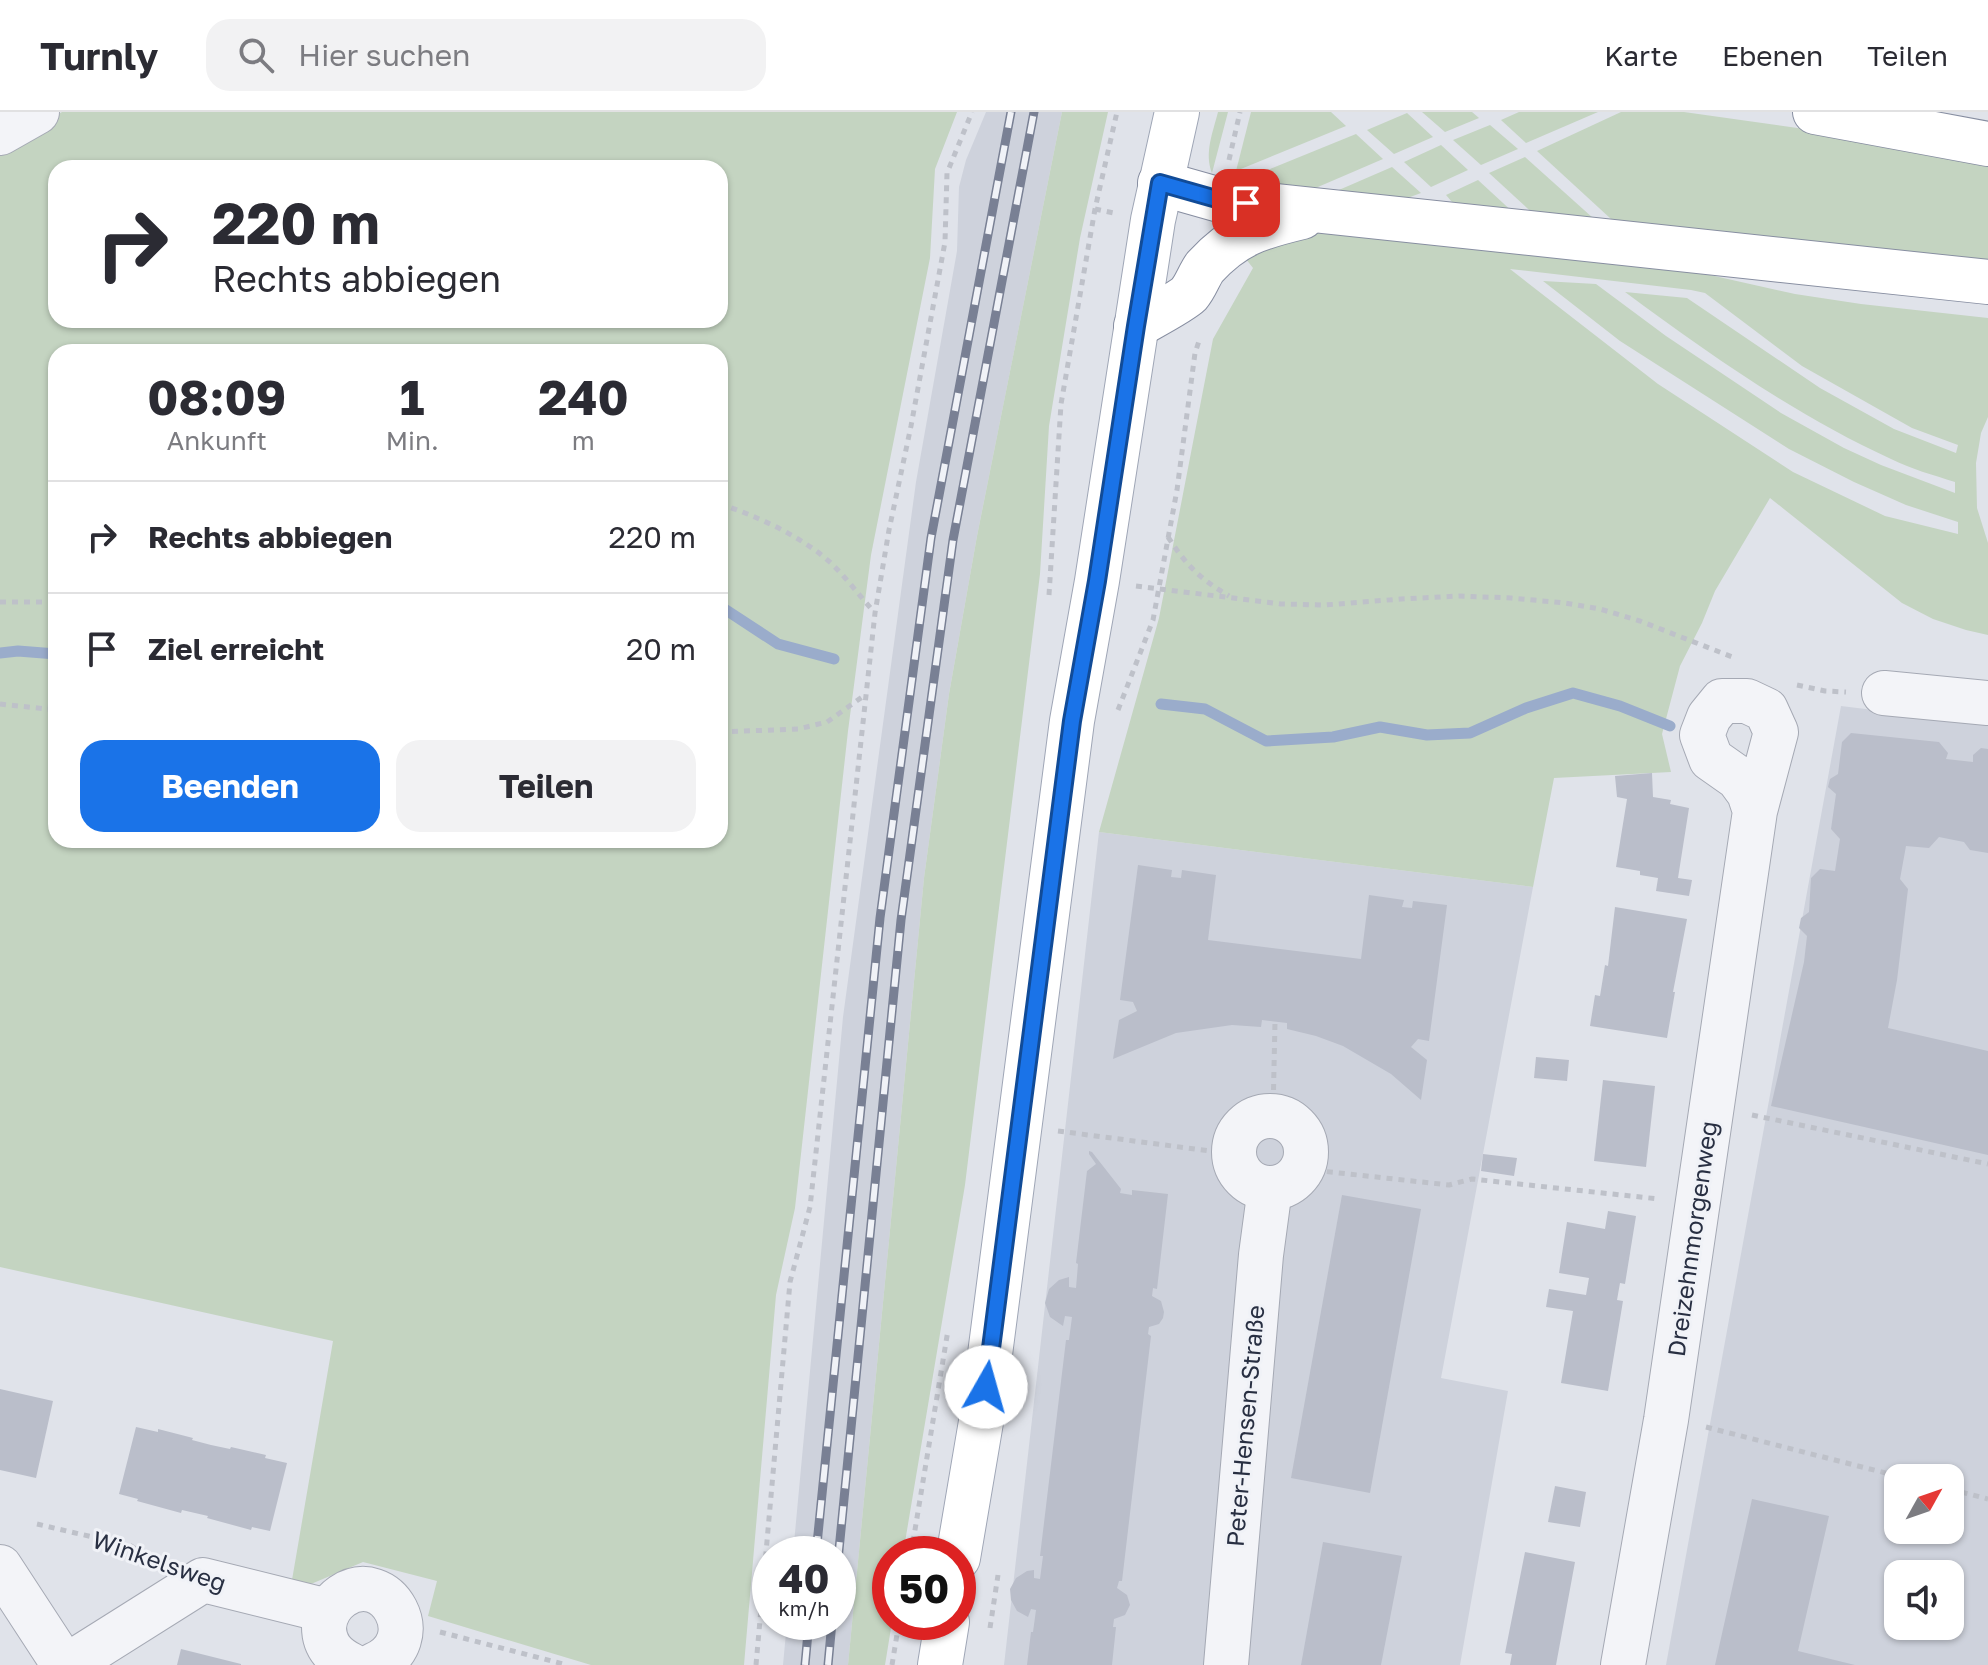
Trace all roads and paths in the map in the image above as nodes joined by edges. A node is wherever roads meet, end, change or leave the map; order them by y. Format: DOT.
graph roads {
  1 [pos="37,112"];
  2 [pos="972,112"];
  3 [pos="1117,112"];
  4 [pos="1177,112"];
  5 [pos="1815,112"];
  6 [pos="0,133"];
  7 [pos="1988,144"];
  8 [pos="1156,201"];
  9 [pos="1323,212"];
  10 [pos="1988,282"];
  11 [pos="1136,326"];
  12 [pos="1202,331"];
  13 [pos="728,507"];
  14 [pos="1168,536"];
  15 [pos="1233,598"];
  16 [pos="0,602"];
  17 [pos="48,602"];
  18 [pos="875,613"];
  19 [pos="1741,661"];
  20 [pos="1785,683"];
  21 [pos="1884,693"];
  22 [pos="865,694"];
  23 [pos="1988,703"];
  24 [pos="0,704"];
  25 [pos="48,709"];
  26 [pos="728,732"];
  27 [pos="1755,811"];
  28 [pos="1275,1022"];
  29 [pos="1712,1106"];
  30 [pos="1273,1114"];
  31 [pos="1021,1126"];
  32 [pos="1233,1154"];
  33 [pos="1988,1164"];
  34 [pos="1286,1178"];
  35 [pos="1698,1204"];
  36 [pos="1666,1420"];
  37 [pos="1884,1473"];
  38 [pos="1964,1493"];
  39 [pos="1988,1499"];
  40 [pos="37,1524"];
  41 [pos="962,1536"];
  42 [pos="0,1567"];
  43 [pos="203,1580"];
  44 [pos="328,1611"];
  45 [pos="401,1621"];
  46 [pos="896,1640"];
  47 [pos="944,1640"];
  48 [pos="66,1665"];
  49 [pos="351,1665"];
  50 [pos="374,1665"];
  51 [pos="567,1665"];
  52 [pos="756,1665"];
  53 [pos="892,1665"];
  54 [pos="940,1665"];
  55 [pos="1226,1665"];
  56 [pos="1623,1665"];
  1 -- 6 [label="street"];
  2 -- 18 [label="path"];
  3 -- 8 [label="path"];
  4 -- 8 [label="main road"];
  5 -- 7 [label="main road"];
  8 -- 9 [label="main road"];
  8 -- 11 [label="main road"];
  9 -- 10 [label="main road"];
  9 -- 11 [label="main road"];
  11 -- 31 [label="main road"];
  12 -- 14 [label="path"];
  13 -- 18 [label="path"];
  14 -- 15 [label="path"];
  14 -- 15 [label="path"];
  15 -- 19 [label="path"];
  16 -- 17 [label="path"];
  18 -- 22 [label="path"];
  20 -- 21 [label="path"];
  21 -- 23 [label="street"];
  22 -- 26 [label="path"];
  22 -- 52 [label="path"];
  24 -- 25 [label="path"];
  27 -- 29 [label="street, Dreizehnmorgenweg"];
  28 -- 30 [label="path"];
  29 -- 33 [label="path"];
  29 -- 35 [label="street, Dreizehnmorgenweg"];
  30 -- 32 [label="street"];
  30 -- 34 [label="street, Peter-Hensen-Straße"];
  31 -- 32 [label="path"];
  31 -- 41 [label="main road"];
  32 -- 34 [label="street"];
  34 -- 35 [label="path"];
  34 -- 55 [label="street, Peter-Hensen-Straße"];
  35 -- 36 [label="street, Dreizehnmorgenweg"];
  36 -- 37 [label="path"];
  36 -- 56 [label="street, Dreizehnmorgenweg"];
  38 -- 39 [label="path"];
  40 -- 43 [label="path, Winkelsweg"];
  42 -- 48 [label="street"];
  43 -- 44 [label="street, Winkelsweg"];
  43 -- 48 [label="street"];
  44 -- 45 [label="street"];
  44 -- 49 [label="street"];
  45 -- 50 [label="street"];
  45 -- 51 [label="path"];
  46 -- 53 [label="path"];
  47 -- 54 [label="main road"];
}
